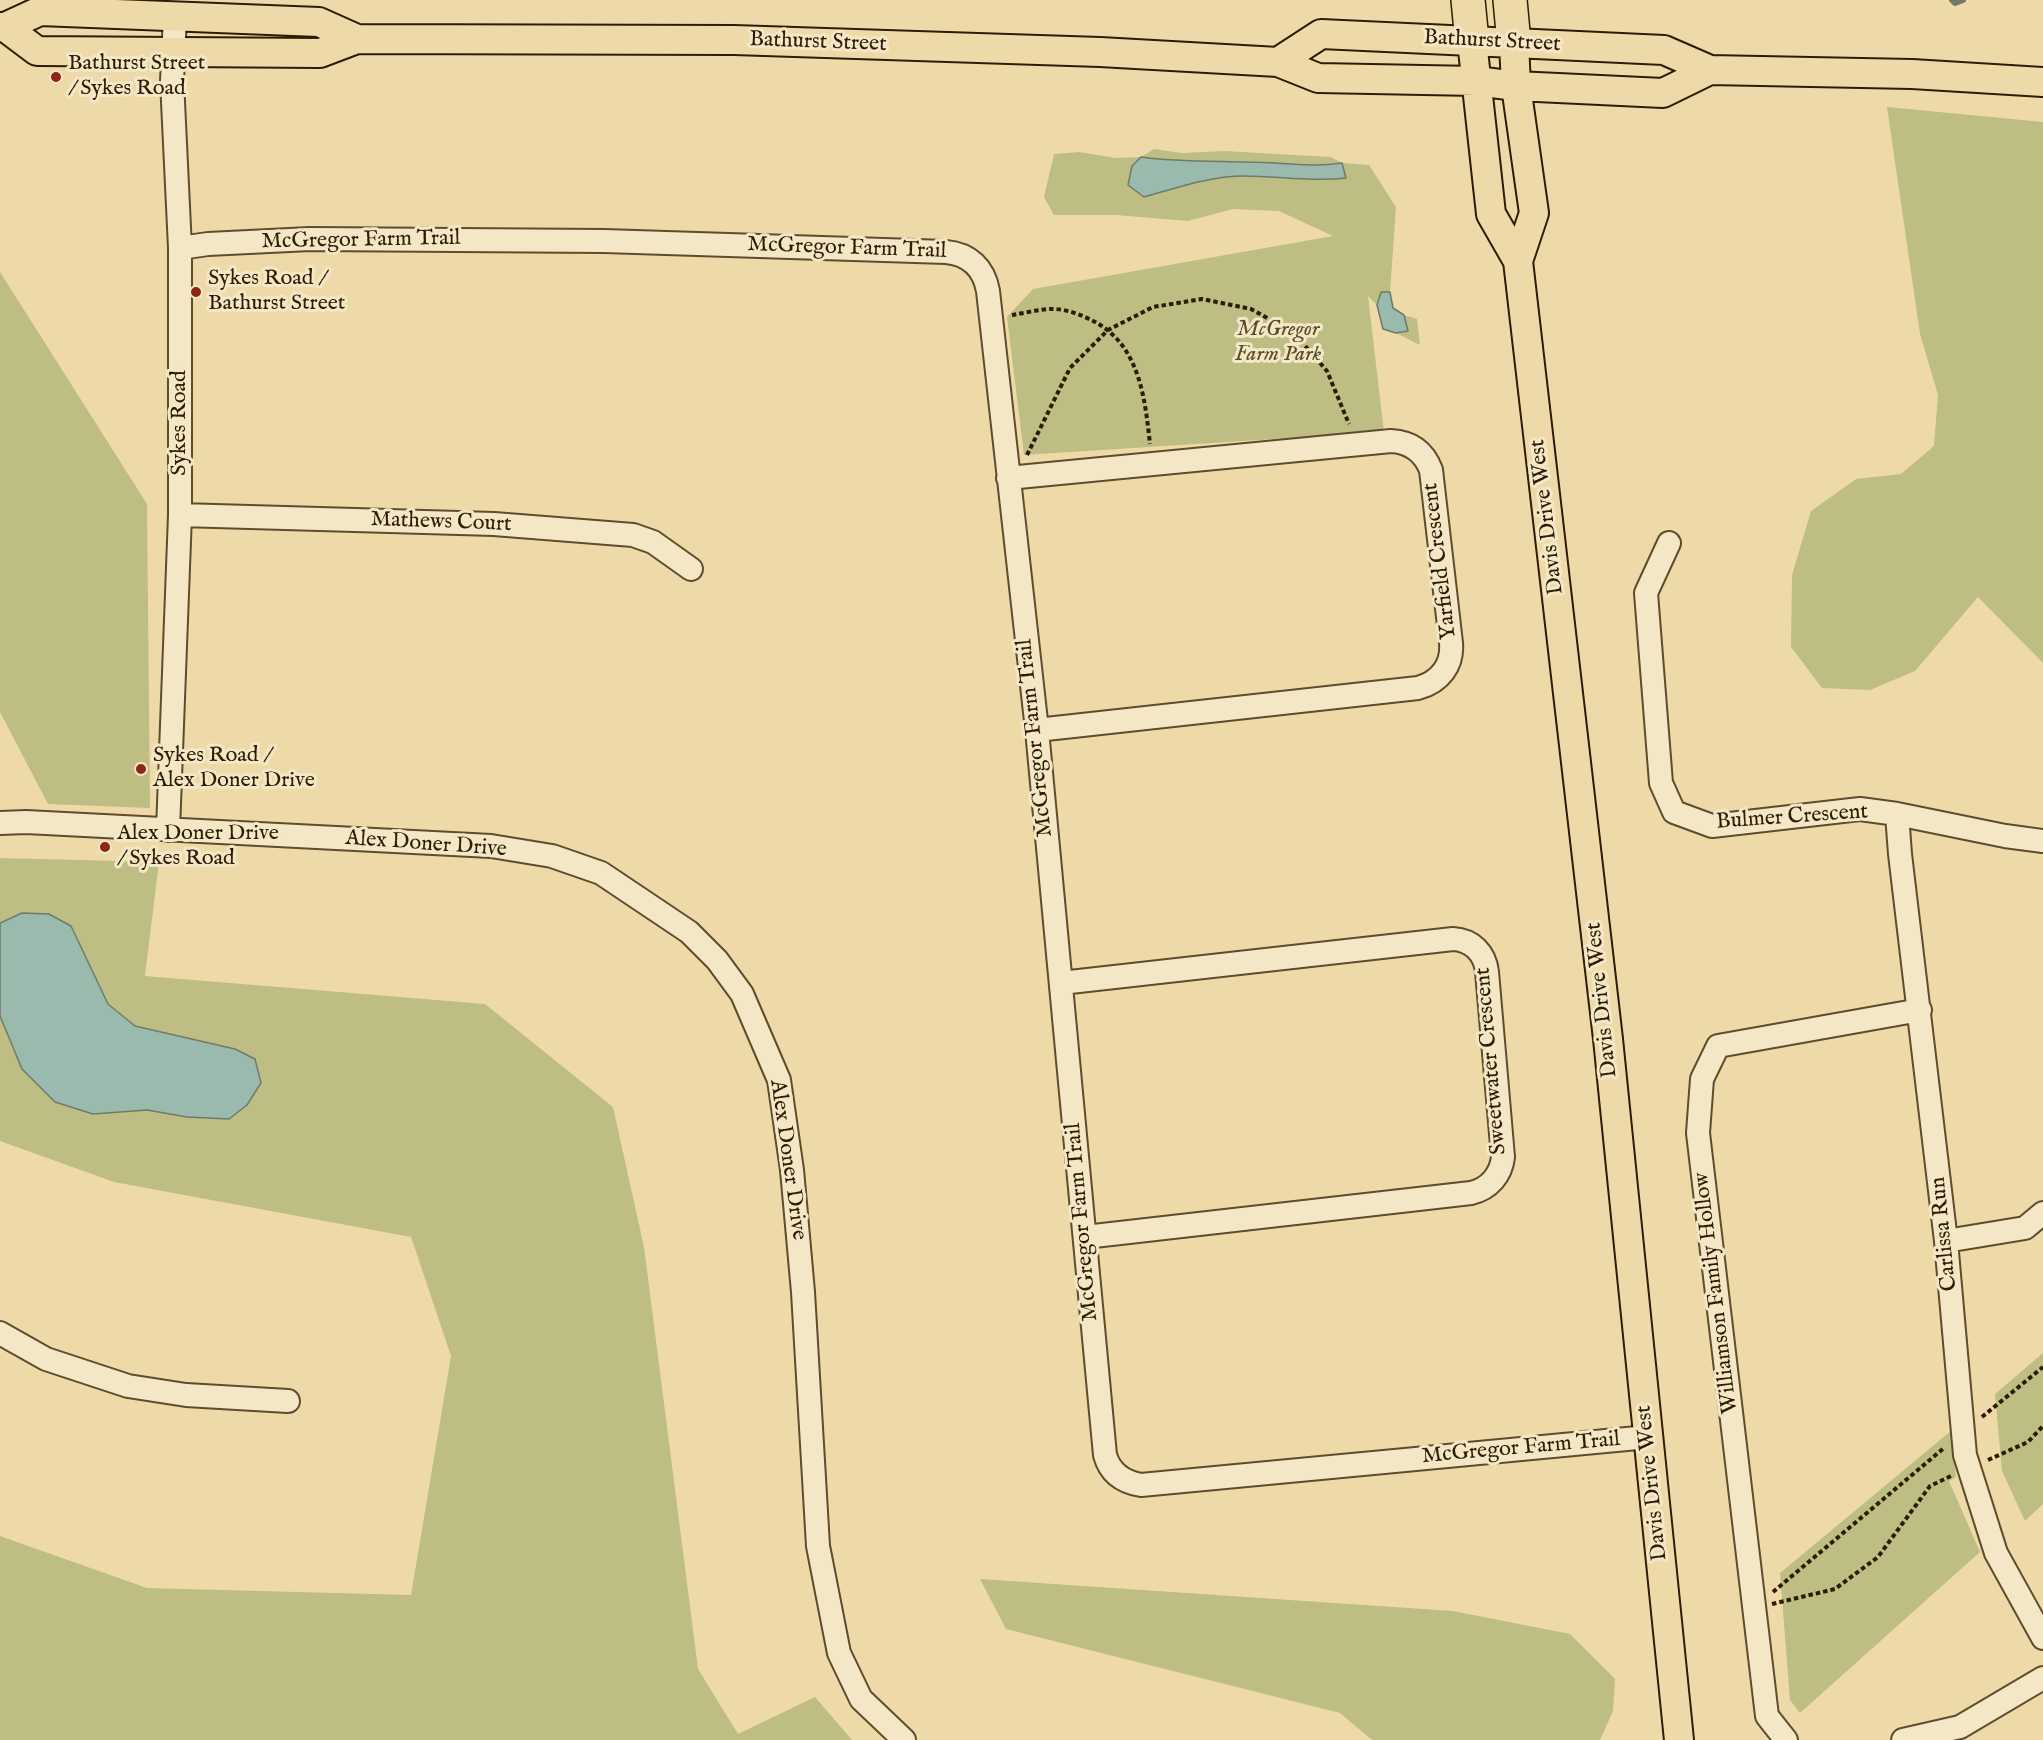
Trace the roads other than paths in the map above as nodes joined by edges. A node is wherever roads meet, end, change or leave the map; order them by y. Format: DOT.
graph roads {
  1 [pos="1468,0"];
  2 [pos="1510,0"];
  3 [pos="175,16"];
  4 [pos="2,27"];
  5 [pos="357,39"];
  6 [pos="1472,41"];
  7 [pos="1514,43"];
  8 [pos="173,52"];
  9 [pos="1278,62"];
  10 [pos="1710,70"];
  11 [pos="1476,81"];
  12 [pos="2043,82"];
  13 [pos="1516,86"];
  14 [pos="180,248"];
  15 [pos="1518,261"];
  16 [pos="1012,477"];
  17 [pos="180,515"];
  18 [pos="1669,543"];
  19 [pos="691,569"];
  20 [pos="1036,730"];
  21 [pos="1897,814"];
  22 [pos="0,823"];
  23 [pos="168,830"];
  24 [pos="2043,841"];
  25 [pos="1060,983"];
  26 [pos="1920,1010"];
  27 [pos="2043,1213"];
  28 [pos="1085,1237"];
  29 [pos="1947,1241"];
  30 [pos="0,1333"];
  31 [pos="288,1401"];
  32 [pos="1648,1437"];
  33 [pos="2043,1638"];
  34 [pos="2043,1678"];
  35 [pos="904,1740"];
  36 [pos="1679,1740"];
  37 [pos="1786,1740"];
  38 [pos="1903,1740"];
  1 -- 6 [label="highway, Davis Drive West"];
  2 -- 7 [label="highway, Davis Drive West"];
  3 -- 4 [label="main road, Bathurst Street"];
  3 -- 5 [label="main road, Bathurst Street"];
  3 -- 8 [label="street, Sykes Road"];
  4 -- 8 [label="main road, Bathurst Street"];
  5 -- 8 [label="main road, Bathurst Street"];
  5 -- 9 [label="main road, Bathurst Street"];
  6 -- 7 [label="main road, Bathurst Street"];
  6 -- 9 [label="main road, Bathurst Street"];
  6 -- 11 [label="main road, Davis Drive West"];
  7 -- 10 [label="main road, Bathurst Street"];
  7 -- 13 [label="main road, Davis Drive West"];
  8 -- 14 [label="street, Sykes Road"];
  9 -- 11 [label="main road, Bathurst Street"];
  10 -- 12 [label="main road, Bathurst Street"];
  10 -- 13 [label="main road, Bathurst Street"];
  11 -- 13 [label="main road, Bathurst Street"];
  11 -- 15 [label="main road, Davis Drive West"];
  13 -- 15 [label="main road, Davis Drive West"];
  14 -- 16 [label="street, McGregor Farm Trail"];
  14 -- 17 [label="street, Sykes Road"];
  15 -- 32 [label="main road, Davis Drive West"];
  16 -- 20 [label="street, McGregor Farm Trail"];
  16 -- 20 [label="street, Yarfield Crescent"];
  17 -- 19 [label="street, Mathews Court"];
  17 -- 23 [label="street, Sykes Road"];
  18 -- 21 [label="street, Bulmer Crescent"];
  20 -- 25 [label="street, McGregor Farm Trail"];
  21 -- 24 [label="street, Bulmer Crescent"];
  21 -- 26 [label="street, Carlissa Run"];
  22 -- 23 [label="street, Alex Doner Drive"];
  23 -- 35 [label="street, Alex Doner Drive"];
  25 -- 28 [label="street, McGregor Farm Trail"];
  25 -- 28 [label="street, Sweetwater Crescent"];
  26 -- 29 [label="street, Carlissa Run"];
  26 -- 37 [label="street, Williamson Family Hollow"];
  27 -- 29 [label="street"];
  28 -- 32 [label="street, McGregor Farm Trail"];
  29 -- 33 [label="street, Carlissa Run"];
  30 -- 31 [label="street"];
  32 -- 36 [label="main road, Davis Drive West"];
  34 -- 38 [label="street"];
}
